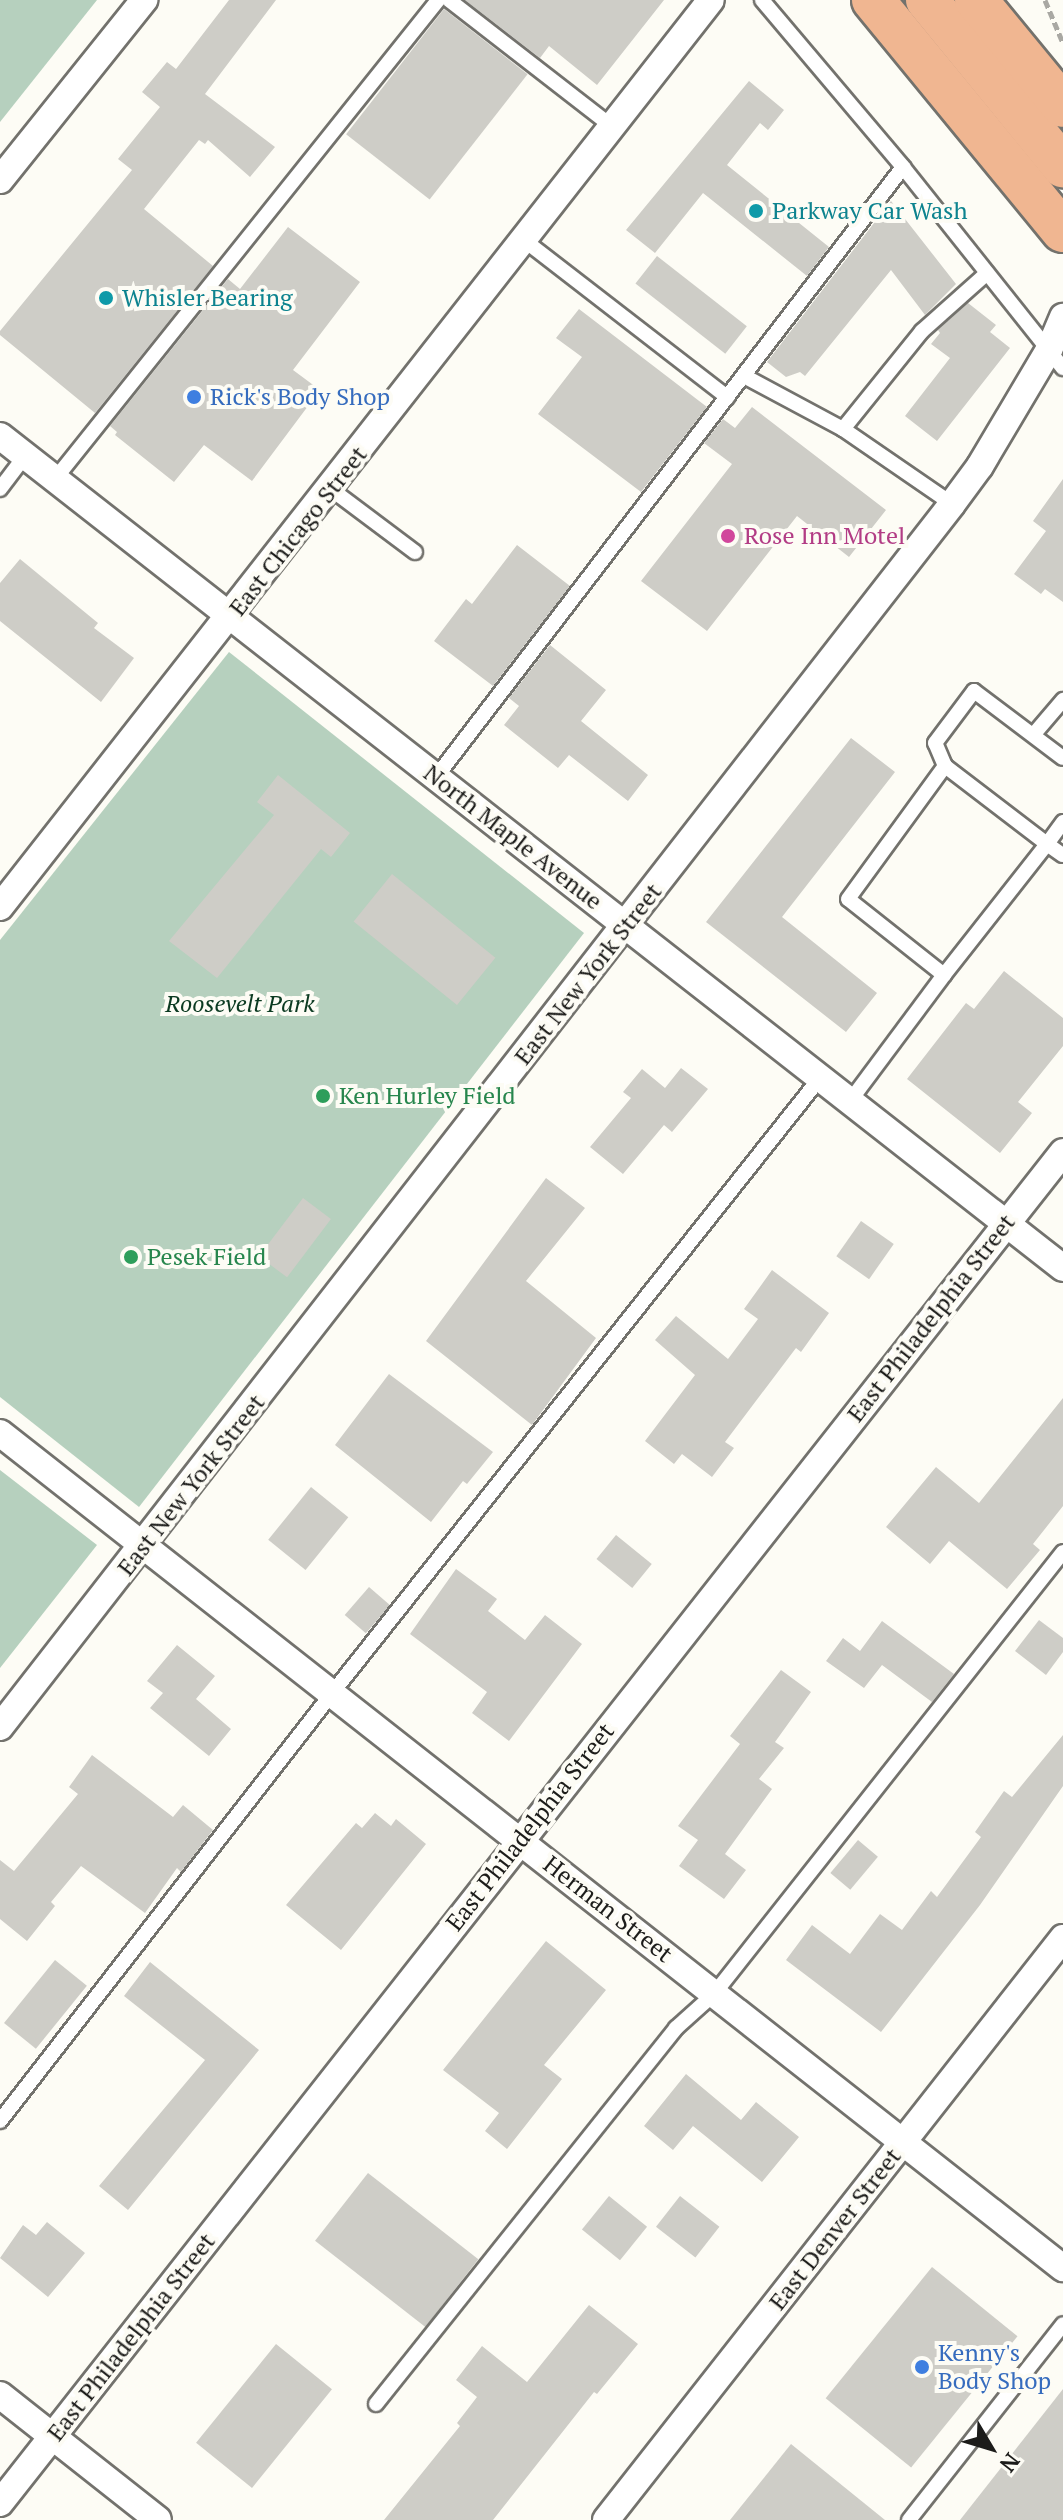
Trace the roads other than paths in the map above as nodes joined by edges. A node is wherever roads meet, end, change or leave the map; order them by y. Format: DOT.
graph roads {
  1 [pos="144,0"];
  2 [pos="438,0"];
  3 [pos="449,0"];
  4 [pos="711,0"];
  5 [pos="762,0"];
  6 [pos="873,0"];
  7 [pos="927,0"];
  8 [pos="976,0"];
  9 [pos="1060,101"];
  10 [pos="613,127"];
  11 [pos="1063,166"];
  12 [pos="903,167"];
  13 [pos="0,180"];
  14 [pos="1063,231"];
  15 [pos="524,240"];
  16 [pos="987,273"];
  17 [pos="1063,317"];
  18 [pos="1056,359"];
  19 [pos="744,376"];
  20 [pos="727,397"];
  21 [pos="843,429"];
  22 [pos="0,436"];
  23 [pos="25,456"];
  24 [pos="55,479"];
  25 [pos="0,489"];
  26 [pos="331,489"];
  27 [pos="952,504"];
  28 [pos="415,552"];
  29 [pos="231,616"];
  30 [pos="1063,700"];
  31 [pos="1034,734"];
  32 [pos="1063,758"];
  33 [pos="945,766"];
  34 [pos="436,777"];
  35 [pos="1063,822"];
  36 [pos="1047,844"];
  37 [pos="1063,855"];
  38 [pos="0,907"];
  39 [pos="626,926"];
  40 [pos="944,975"];
  41 [pos="820,1078"];
  42 [pos="850,1101"];
  43 [pos="1063,1152"];
  44 [pos="1007,1223"];
  45 [pos="1063,1268"];
  46 [pos="0,1433"];
  47 [pos="144,1545"];
  48 [pos="1063,1552"];
  49 [pos="333,1692"];
  50 [pos="0,1727"];
  51 [pos="520,1839"];
  52 [pos="1063,1938"];
  53 [pos="714,1994"];
  54 [pos="0,2121"];
  55 [pos="903,2142"];
  56 [pos="1063,2268"];
  57 [pos="1063,2324"];
  58 [pos="0,2395"];
  59 [pos="376,2404"];
  60 [pos="52,2437"];
  61 [pos="0,2503"];
  62 [pos="158,2520"];
  63 [pos="606,2520"];
  64 [pos="909,2520"];
  1 -- 13 [label="street"];
  2 -- 24 [label="lane"];
  3 -- 10 [label="lane"];
  4 -- 10 [label="street, East Chicago Street"];
  5 -- 12 [label="lane"];
  6 -- 14 [label="main road"];
  7 -- 11 [label="main road"];
  8 -- 9 [label="main road"];
  10 -- 15 [label="street, East Chicago Street"];
  12 -- 16 [label="lane"];
  12 -- 19 [label="lane"];
  15 -- 20 [label="lane"];
  15 -- 26 [label="street, East Chicago Street"];
  16 -- 18 [label="lane"];
  16 -- 21 [label="lane"];
  17 -- 18 [label="street, East New York Street"];
  18 -- 27 [label="street, East New York Street"];
  19 -- 20 [label="lane"];
  19 -- 21 [label="lane"];
  20 -- 34 [label="lane"];
  21 -- 27 [label="lane"];
  22 -- 23 [label="street, North Maple Avenue"];
  23 -- 24 [label="street, North Maple Avenue"];
  23 -- 25 [label="lane"];
  24 -- 29 [label="street, North Maple Avenue"];
  26 -- 28 [label="lane"];
  26 -- 29 [label="street, East Chicago Street"];
  27 -- 39 [label="street, East New York Street"];
  29 -- 34 [label="street, North Maple Avenue"];
  29 -- 38 [label="street, East Chicago Street"];
  30 -- 31 [label="lane"];
  31 -- 32 [label="lane"];
  31 -- 33 [label="lane"];
  33 -- 36 [label="lane"];
  33 -- 40 [label="lane"];
  34 -- 39 [label="street, North Maple Avenue"];
  35 -- 36 [label="lane"];
  36 -- 37 [label="lane"];
  36 -- 40 [label="lane"];
  39 -- 41 [label="street, North Maple Avenue"];
  39 -- 47 [label="street, East New York Street"];
  40 -- 42 [label="lane"];
  41 -- 42 [label="street, North Maple Avenue"];
  41 -- 49 [label="lane"];
  42 -- 44 [label="street, North Maple Avenue"];
  43 -- 44 [label="street, East Philadelphia Street"];
  44 -- 45 [label="street, North Maple Avenue"];
  44 -- 51 [label="street, East Philadelphia Street"];
  46 -- 47 [label="street, Herman Street"];
  47 -- 49 [label="street, Herman Street"];
  47 -- 50 [label="street, East New York Street"];
  48 -- 53 [label="lane"];
  49 -- 51 [label="street, Herman Street"];
  49 -- 54 [label="lane"];
  51 -- 53 [label="street, Herman Street"];
  51 -- 60 [label="street, East Philadelphia Street"];
  52 -- 55 [label="street, East Denver Street"];
  53 -- 55 [label="street, Herman Street"];
  53 -- 59 [label="lane"];
  55 -- 56 [label="street, Herman Street"];
  55 -- 63 [label="street, East Denver Street"];
  57 -- 64 [label="lane"];
  58 -- 60 [label="street"];
  60 -- 61 [label="street, East Philadelphia Street"];
  60 -- 62 [label="street"];
}
